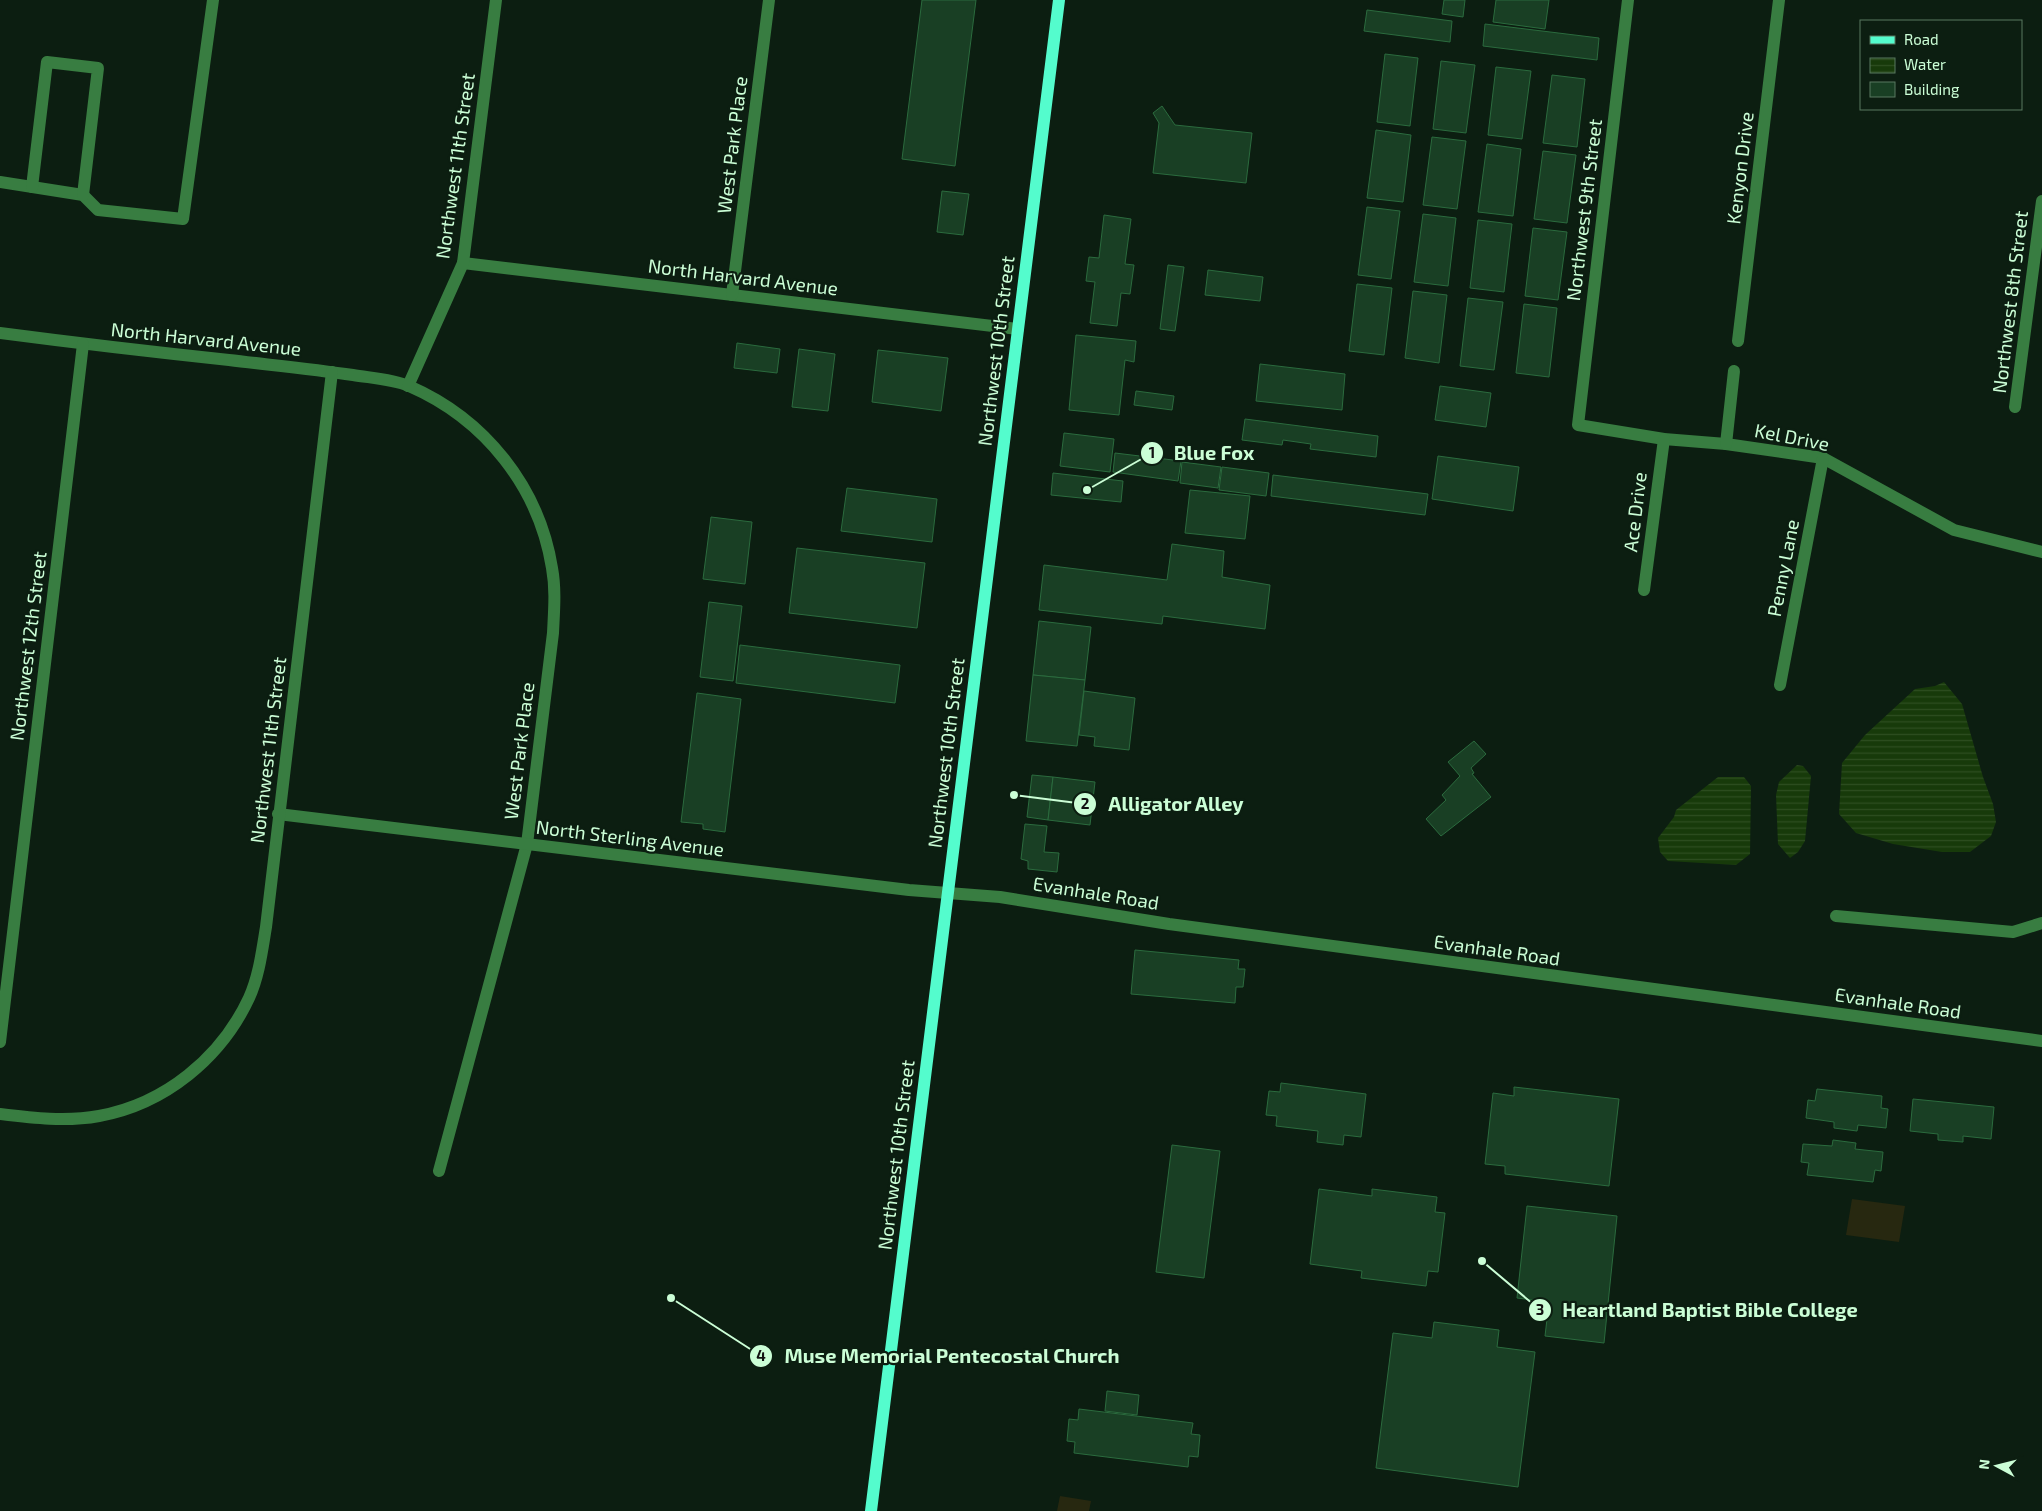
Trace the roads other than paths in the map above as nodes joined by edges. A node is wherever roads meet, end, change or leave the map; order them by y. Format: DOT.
graph roads {
  1 [pos="213,0"];
  2 [pos="496,0"];
  3 [pos="769,0"];
  4 [pos="1059,0"];
  5 [pos="1628,0"];
  6 [pos="1779,0"];
  7 [pos="0,182"];
  8 [pos="32,187"];
  9 [pos="82,195"];
  10 [pos="2042,201"];
  11 [pos="463,263"];
  12 [pos="732,295"];
  13 [pos="1018,328"];
  14 [pos="0,333"];
  15 [pos="1738,341"];
  16 [pos="83,344"];
  17 [pos="1734,371"];
  18 [pos="332,372"];
  19 [pos="408,386"];
  20 [pos="2015,407"];
  21 [pos="1578,425"];
  22 [pos="1664,439"];
  23 [pos="1726,444"];
  24 [pos="1824,458"];
  25 [pos="2042,552"];
  26 [pos="1644,590"];
  27 [pos="1780,685"];
  28 [pos="278,814"];
  29 [pos="527,844"];
  30 [pos="948,892"];
  31 [pos="1836,916"];
  32 [pos="2042,923"];
  33 [pos="2042,1041"];
  34 [pos="0,1042"];
  35 [pos="0,1114"];
  36 [pos="439,1171"];
  37 [pos="871,1511"];
  1 -- 9 [label="street"];
  2 -- 11 [label="street, Northwest 11th Street"];
  3 -- 12 [label="street, West Park Place"];
  4 -- 13 [label="main road, Northwest 10th Street"];
  5 -- 21 [label="street, Northwest 9th Street"];
  6 -- 15 [label="street, Kenyon Drive"];
  7 -- 8 [label="street"];
  8 -- 9 [label="street"];
  8 -- 9 [label="street"];
  10 -- 20 [label="street, Northwest 8th Street"];
  11 -- 12 [label="street, North Harvard Avenue"];
  11 -- 19 [label="street, Northwest 11th Street"];
  12 -- 13 [label="street, North Harvard Avenue"];
  13 -- 30 [label="main road, Northwest 10th Street"];
  14 -- 16 [label="street, North Harvard Avenue"];
  16 -- 18 [label="street, North Harvard Avenue"];
  16 -- 34 [label="street, Northwest 12th Street"];
  17 -- 23 [label="street"];
  18 -- 19 [label="street, North Harvard Avenue"];
  18 -- 28 [label="street, Northwest 11th Street"];
  19 -- 29 [label="street, West Park Place"];
  21 -- 22 [label="street, Kel Drive"];
  22 -- 23 [label="street, Kel Drive"];
  22 -- 26 [label="street, Ace Drive"];
  23 -- 24 [label="street, Kel Drive"];
  24 -- 25 [label="street, Kel Drive"];
  24 -- 27 [label="street, Penny Lane"];
  28 -- 29 [label="street, North Sterling Avenue"];
  28 -- 35 [label="street, Northwest 11th Street"];
  29 -- 30 [label="street, North Sterling Avenue"];
  29 -- 36 [label="street, West Park Place"];
  30 -- 33 [label="street, Evanhale Road"];
  30 -- 37 [label="main road, Northwest 10th Street"];
  31 -- 32 [label="street"];
}
